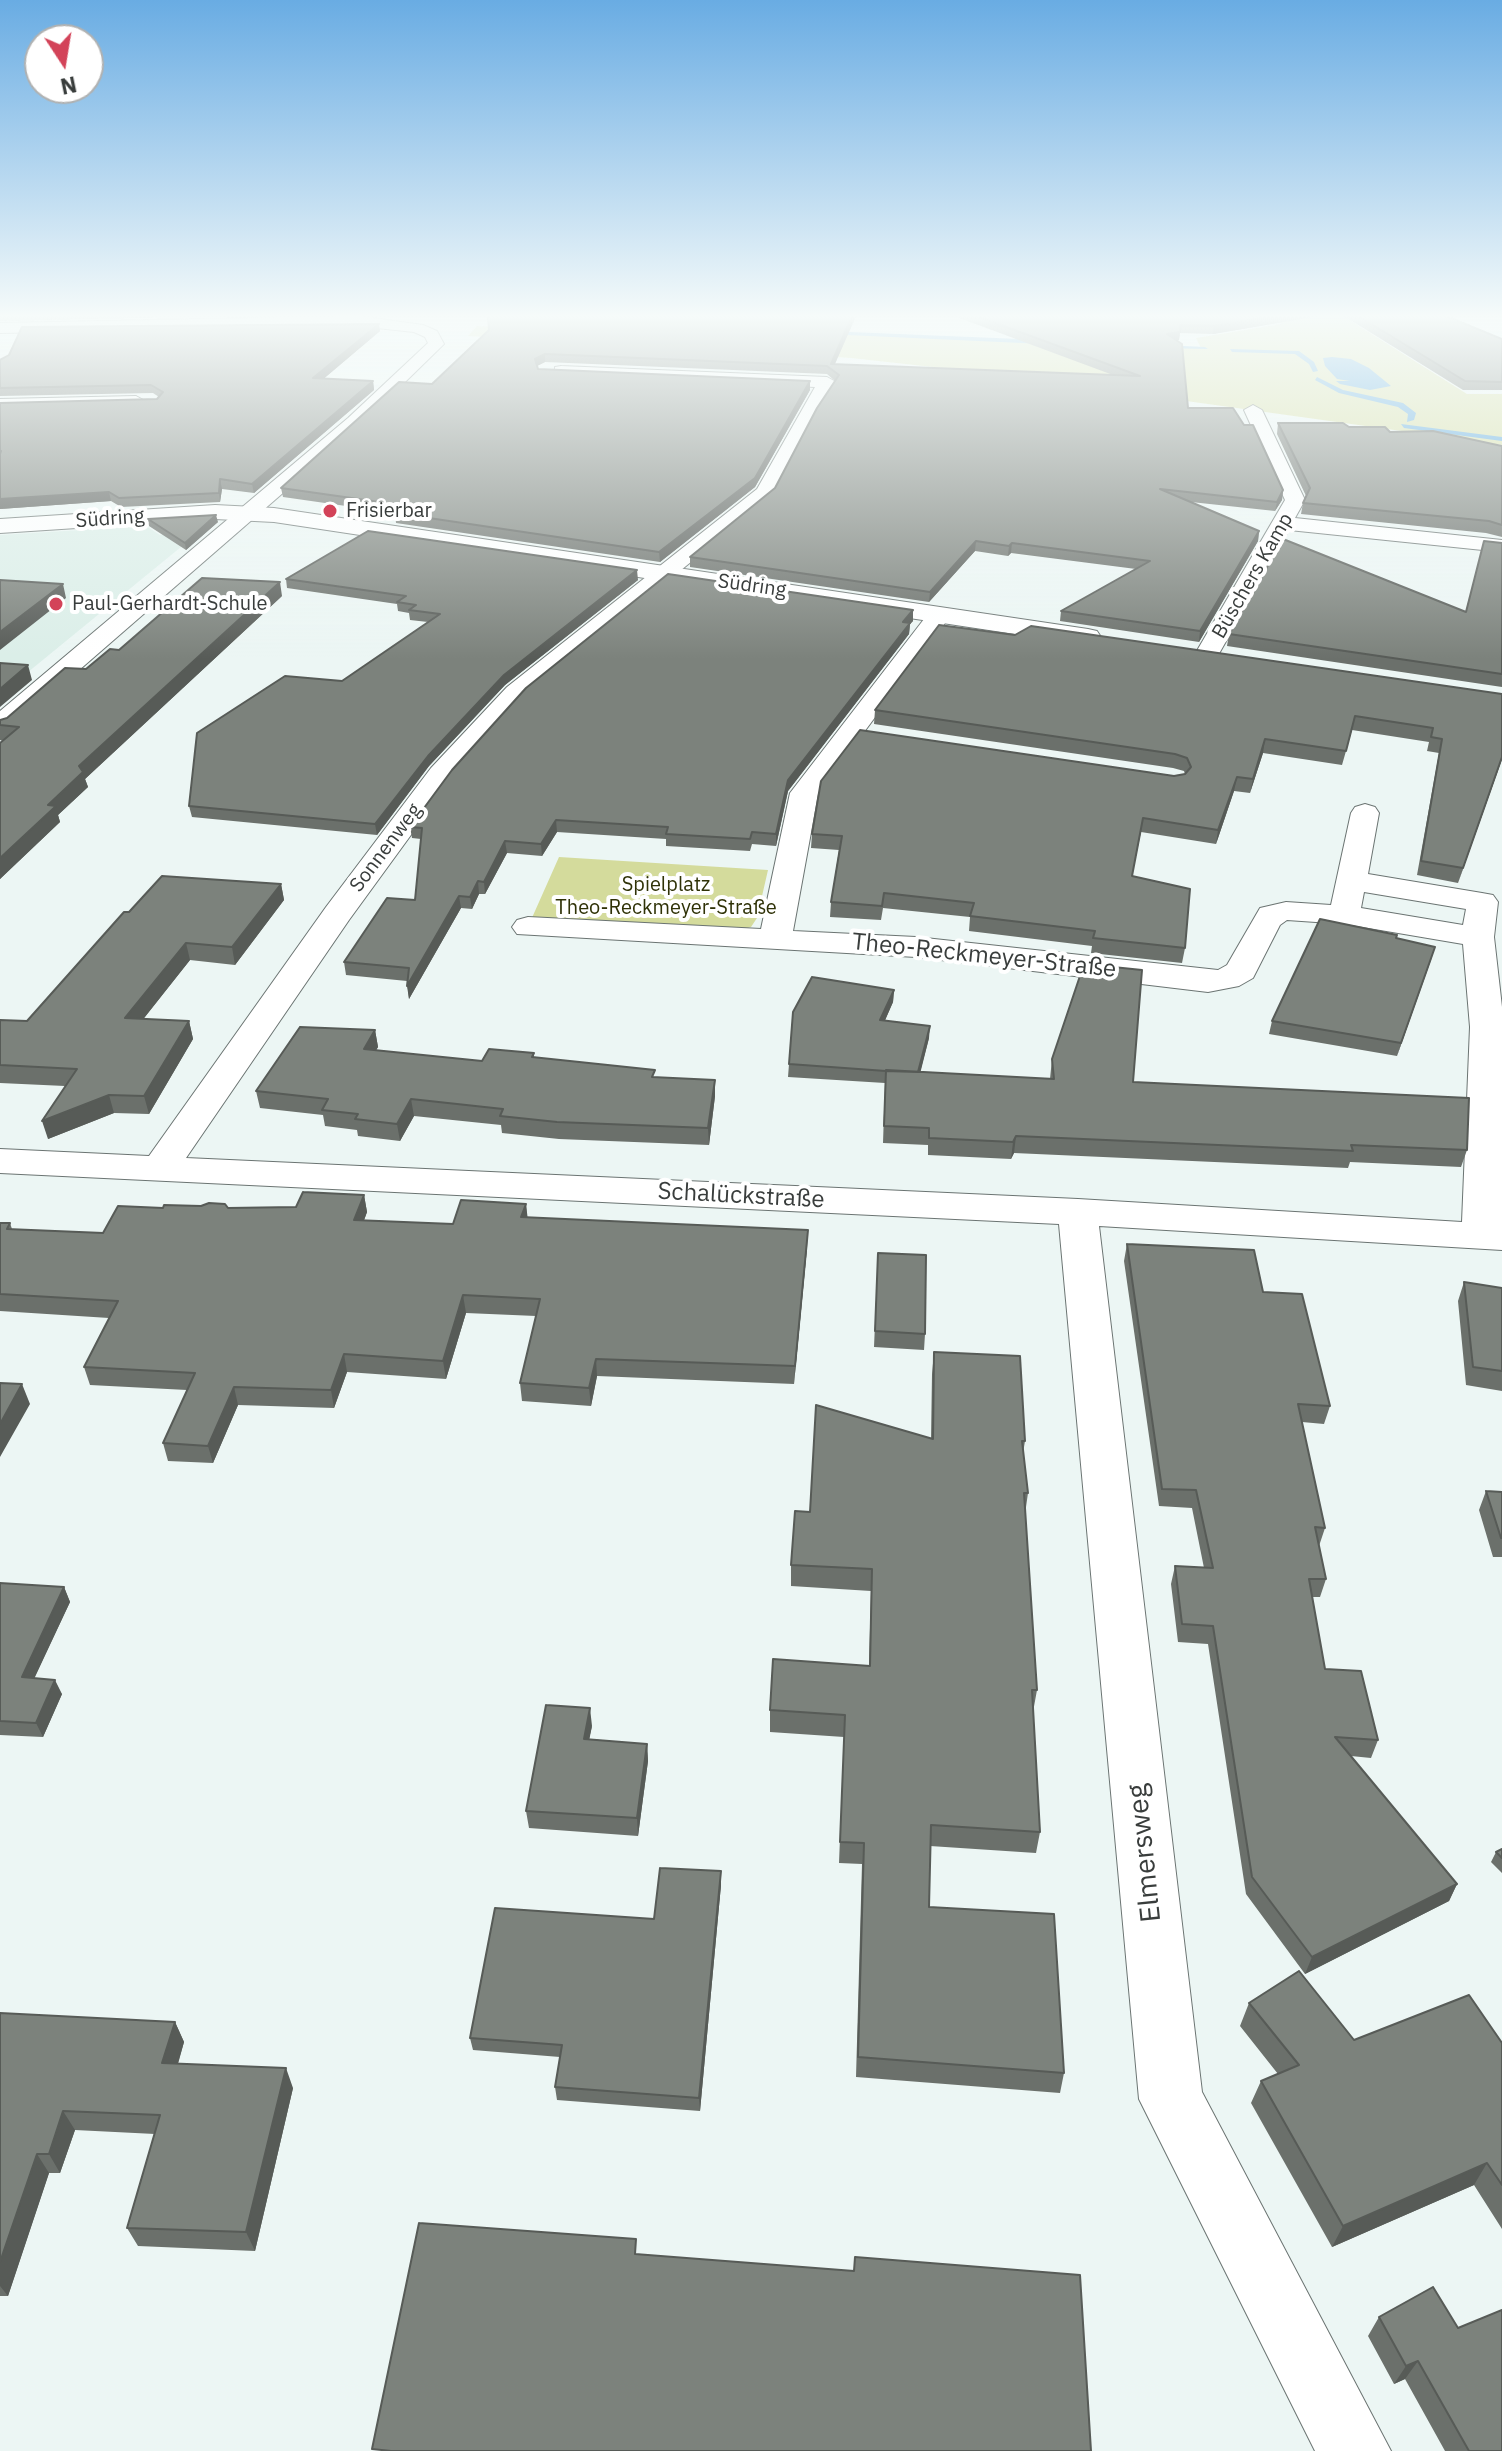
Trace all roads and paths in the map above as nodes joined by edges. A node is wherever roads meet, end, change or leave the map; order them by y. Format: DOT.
graph roads {
  1 [pos="341,430"];
  2 [pos="797,430"];
  3 [pos="1263,430"];
  4 [pos="246,513"];
  5 [pos="1284,523"];
  6 [pos="0,526"];
  7 [pos="1502,546"];
  8 [pos="663,573"];
  9 [pos="939,615"];
  10 [pos="1113,640"];
  11 [pos="1176,650"];
  12 [pos="1207,654"];
  13 [pos="1238,659"];
  14 [pos="0,725"];
  15 [pos="852,731"];
  16 [pos="883,736"];
  17 [pos="1365,813"];
  18 [pos="1351,881"];
  19 [pos="1345,915"];
  20 [pos="528,927"];
  21 [pos="776,937"];
  22 [pos="1478,937"];
  23 [pos="0,1161"];
  24 [pos="159,1169"];
  25 [pos="1078,1212"];
  26 [pos="1492,1236"];
  27 [pos="1354,2451"];
  1 -- 4 [label="street"];
  2 -- 8 [label="street, Sonnenweg"];
  3 -- 5 [label="street, Büschers Kamp"];
  4 -- 6 [label="street, Südring"];
  4 -- 8 [label="street, Südring"];
  4 -- 14 [label="street"];
  5 -- 7 [label="street"];
  5 -- 12 [label="street, Büschers Kamp"];
  8 -- 9 [label="street, Südring"];
  8 -- 24 [label="street, Sonnenweg"];
  9 -- 10 [label="street, Südring"];
  9 -- 15 [label="street"];
  11 -- 12 [label="street"];
  12 -- 13 [label="street"];
  15 -- 16 [label="street"];
  15 -- 21 [label="street"];
  17 -- 18 [label="street"];
  18 -- 19 [label="street"];
  18 -- 22 [label="street"];
  19 -- 21 [label="street, Theo-Reckmeyer-Straße"];
  19 -- 22 [label="street, Theo-Reckmeyer-Straße"];
  20 -- 21 [label="street, Theo-Reckmeyer-Straße"];
  22 -- 26 [label="street, Schalückstraße"];
  23 -- 24 [label="street, Schalückstraße"];
  24 -- 25 [label="street, Schalückstraße"];
  25 -- 26 [label="street, Schalückstraße"];
  25 -- 27 [label="street, Elmersweg"];
}
